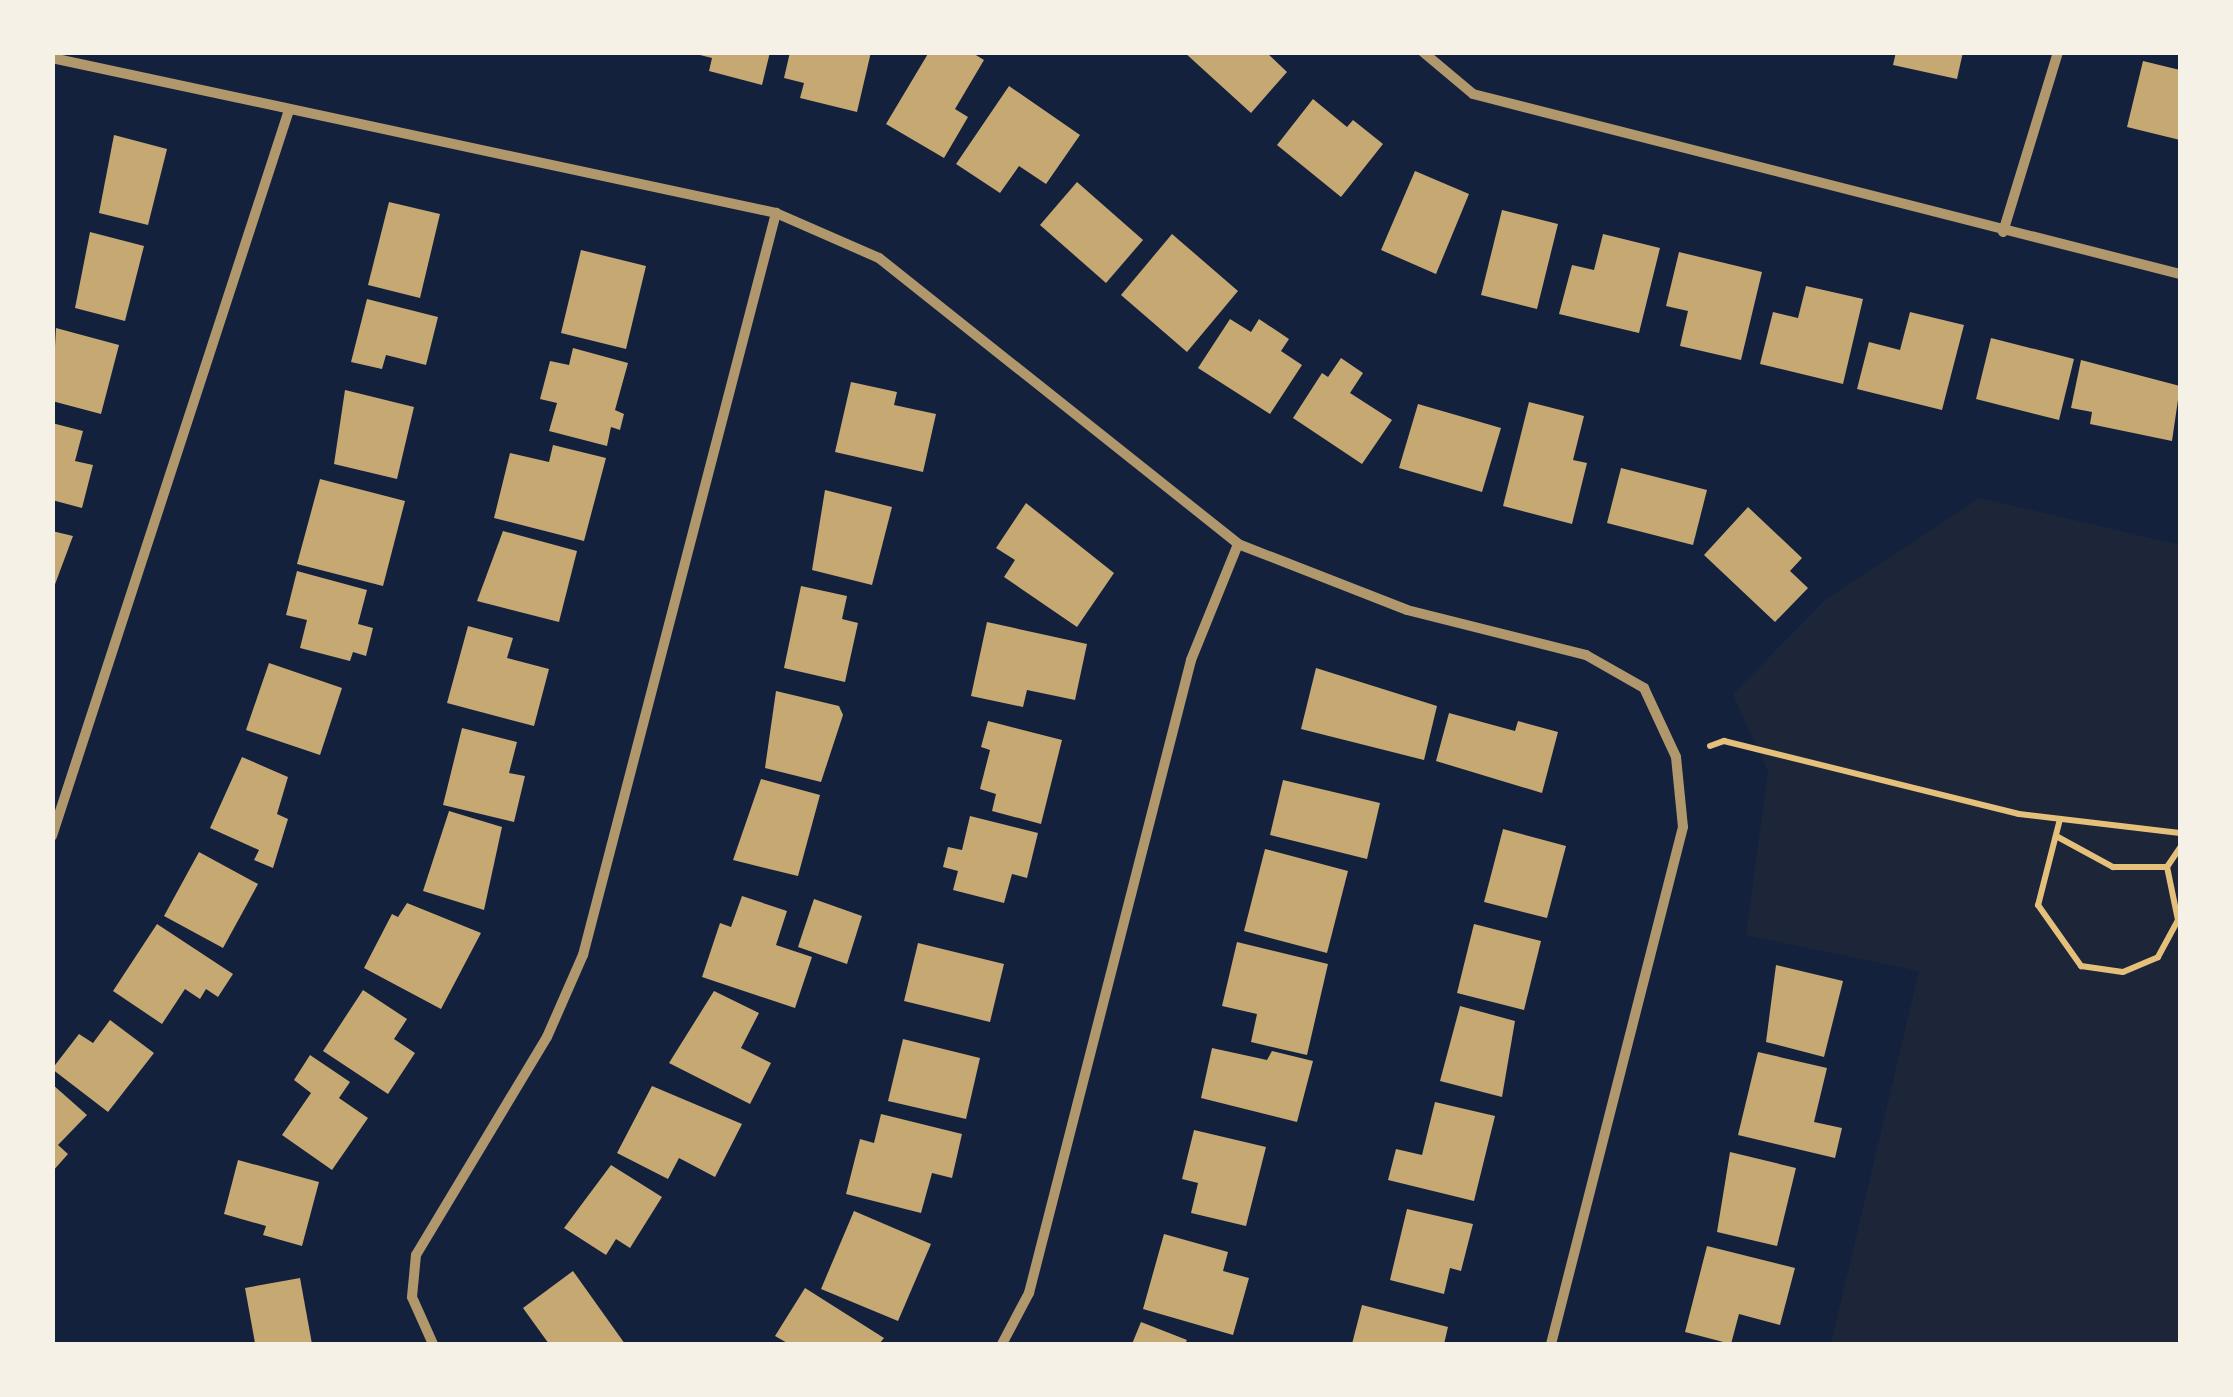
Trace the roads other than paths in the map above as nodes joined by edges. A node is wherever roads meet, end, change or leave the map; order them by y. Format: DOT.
graph roads {
  1 [pos="1423,52"];
  2 [pos="2058,52"];
  3 [pos="52,58"];
  4 [pos="288,113"];
  5 [pos="776,212"];
  6 [pos="2003,232"];
  7 [pos="2180,274"];
  8 [pos="1238,544"];
  9 [pos="52,836"];
  10 [pos="433,1344"];
  11 [pos="1002,1344"];
  12 [pos="1552,1344"];
  1 -- 6 [label="street"];
  2 -- 6 [label="street"];
  3 -- 4 [label="street"];
  4 -- 5 [label="street"];
  4 -- 9 [label="street"];
  5 -- 8 [label="street"];
  5 -- 10 [label="street"];
  6 -- 7 [label="street"];
  8 -- 11 [label="street"];
  8 -- 12 [label="street"];
}
